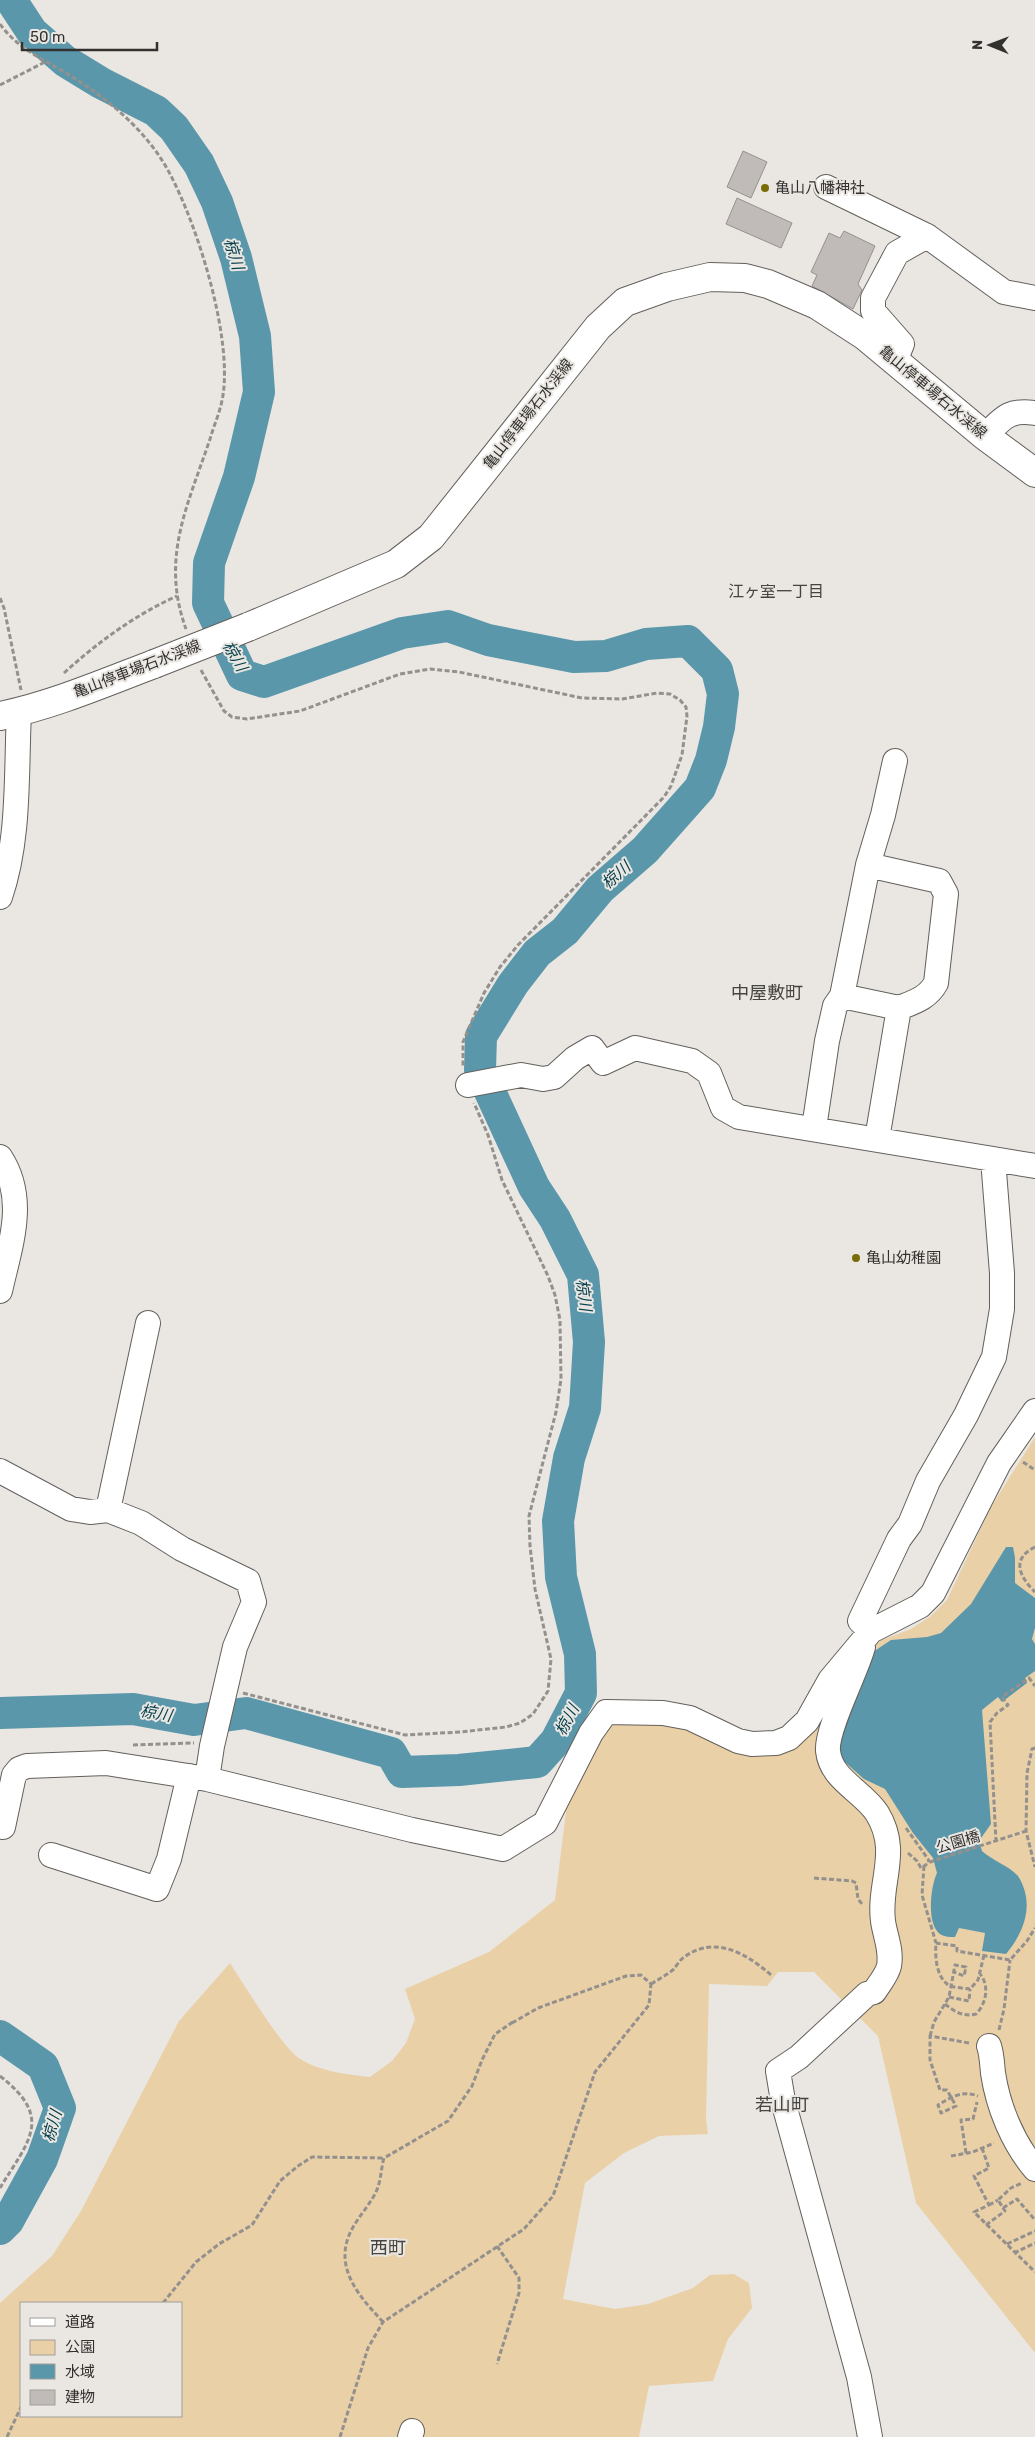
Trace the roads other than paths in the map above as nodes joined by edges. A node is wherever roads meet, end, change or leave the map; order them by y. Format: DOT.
graph roads {
  1 [pos="826,187"];
  2 [pos="927,236"];
  3 [pos="1035,298"];
  4 [pos="895,361"];
  5 [pos="1035,413"];
  6 [pos="985,436"];
  7 [pos="1035,473"];
  8 [pos="9,714"];
  9 [pos="894,761"];
  10 [pos="868,865"];
  11 [pos="0,898"];
  12 [pos="842,996"];
  13 [pos="899,1008"];
  14 [pos="469,1085"];
  15 [pos="814,1128"];
  16 [pos="877,1139"];
  17 [pos="0,1157"];
  18 [pos="993,1159"];
  19 [pos="1035,1166"];
  20 [pos="0,1291"];
  21 [pos="148,1323"];
  22 [pos="1035,1411"];
  23 [pos="0,1471"];
  24 [pos="108,1510"];
  25 [pos="868,1635"];
  26 [pos="198,1777"];
  27 [pos="3,1827"];
  28 [pos="51,1855"];
  29 [pos="989,2046"];
  30 [pos="1032,2175"];
  31 [pos="870,2437"];
  1 -- 2 [label="street"];
  2 -- 3 [label="street"];
  2 -- 4 [label="street"];
  4 -- 6 [label="main road, 亀山停車場石水渓線"];
  4 -- 8 [label="main road, 亀山停車場石水渓線, bridge"];
  5 -- 6 [label="street"];
  6 -- 7 [label="main road, 亀山停車場石水渓線"];
  8 -- 11 [label="street"];
  9 -- 10 [label="street"];
  10 -- 12 [label="street"];
  10 -- 13 [label="street"];
  12 -- 13 [label="street"];
  12 -- 15 [label="street"];
  13 -- 16 [label="street"];
  14 -- 15 [label="street"];
  15 -- 16 [label="street"];
  16 -- 18 [label="street"];
  17 -- 20 [label="street"];
  18 -- 19 [label="street"];
  18 -- 25 [label="street"];
  21 -- 24 [label="street"];
  22 -- 25 [label="street"];
  23 -- 24 [label="street"];
  24 -- 26 [label="street"];
  25 -- 26 [label="street"];
  25 -- 31 [label="street"];
  26 -- 27 [label="street"];
  26 -- 28 [label="street"];
  29 -- 30 [label="street"];
}
